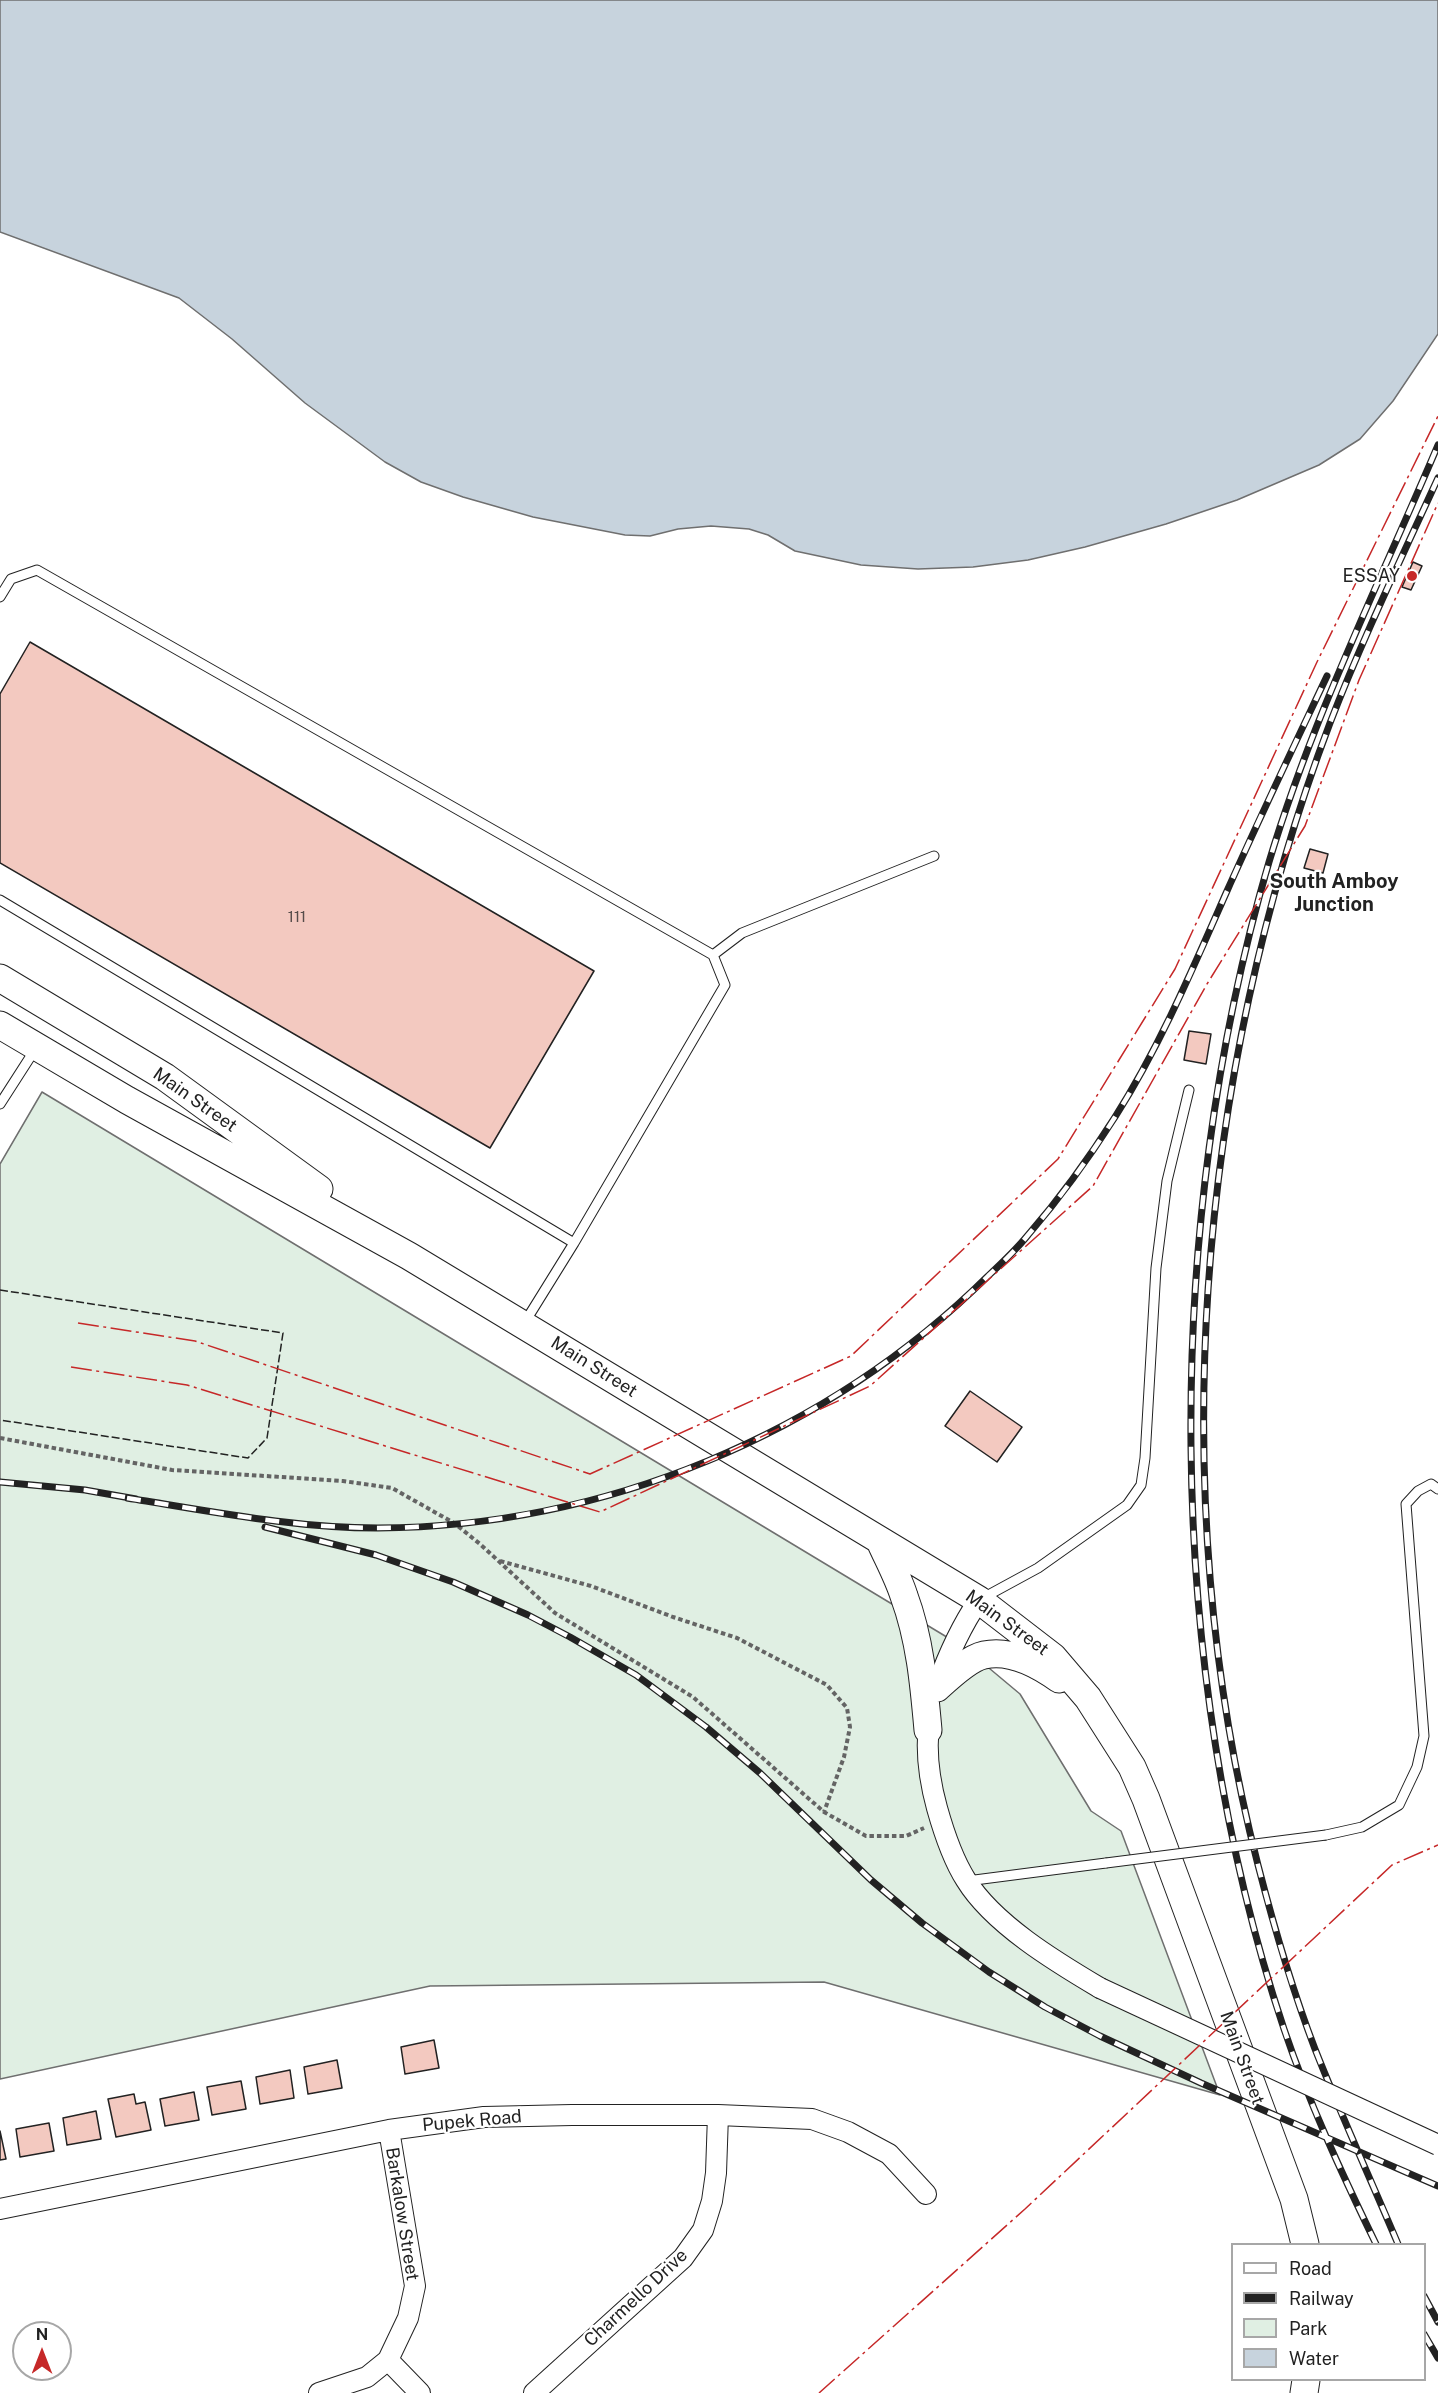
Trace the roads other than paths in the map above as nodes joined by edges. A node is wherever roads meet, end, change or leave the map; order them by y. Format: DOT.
graph roads {
  1 [pos="0,597"];
  2 [pos="933,856"];
  3 [pos="0,900"];
  4 [pos="713,956"];
  5 [pos="0,978"];
  6 [pos="0,1025"];
  7 [pos="37,1047"];
  8 [pos="1189,1090"];
  9 [pos="1,1100"];
  10 [pos="574,1243"];
  11 [pos="409,1256"];
  12 [pos="524,1324"];
  13 [pos="1438,1490"];
  14 [pos="880,1541"];
  15 [pos="979,1600"];
  16 [pos="937,1688"];
  17 [pos="1088,1698"];
  18 [pos="928,1730"];
  19 [pos="967,1881"];
  20 [pos="718,2115"];
  21 [pos="389,2130"];
  22 [pos="1438,2145"];
  23 [pos="926,2194"];
  24 [pos="0,2210"];
  25 [pos="1305,2243"];
  26 [pos="388,2360"];
  27 [pos="319,2393"];
  28 [pos="420,2393"];
  29 [pos="534,2393"];
  1 -- 4 [label="lane"];
  2 -- 4 [label="lane"];
  3 -- 10 [label="lane"];
  4 -- 10 [label="lane"];
  5 -- 11 [label="main road, Main Street"];
  6 -- 7 [label="main road, Main Street"];
  7 -- 9 [label="lane"];
  7 -- 11 [label="main road, Main Street"];
  8 -- 15 [label="lane"];
  10 -- 12 [label="lane"];
  11 -- 12 [label="main road, Main Street"];
  12 -- 14 [label="main road, Main Street"];
  13 -- 19 [label="lane, bridge"];
  14 -- 15 [label="main road, Main Street"];
  14 -- 18 [label="main road"];
  15 -- 16 [label="street"];
  15 -- 17 [label="main road, Main Street"];
  16 -- 17 [label="main road"];
  16 -- 18 [label="street"];
  17 -- 25 [label="main road, Main Street"];
  18 -- 19 [label="street"];
  19 -- 22 [label="street, bridge"];
  20 -- 21 [label="street, Pupek Road"];
  20 -- 23 [label="street, Pupek Road"];
  20 -- 29 [label="street, Charmello Drive"];
  21 -- 24 [label="street, Pupek Road"];
  21 -- 26 [label="street, Barkalow Street"];
  26 -- 27 [label="street, Barkalow Street"];
  26 -- 28 [label="street"];
}
